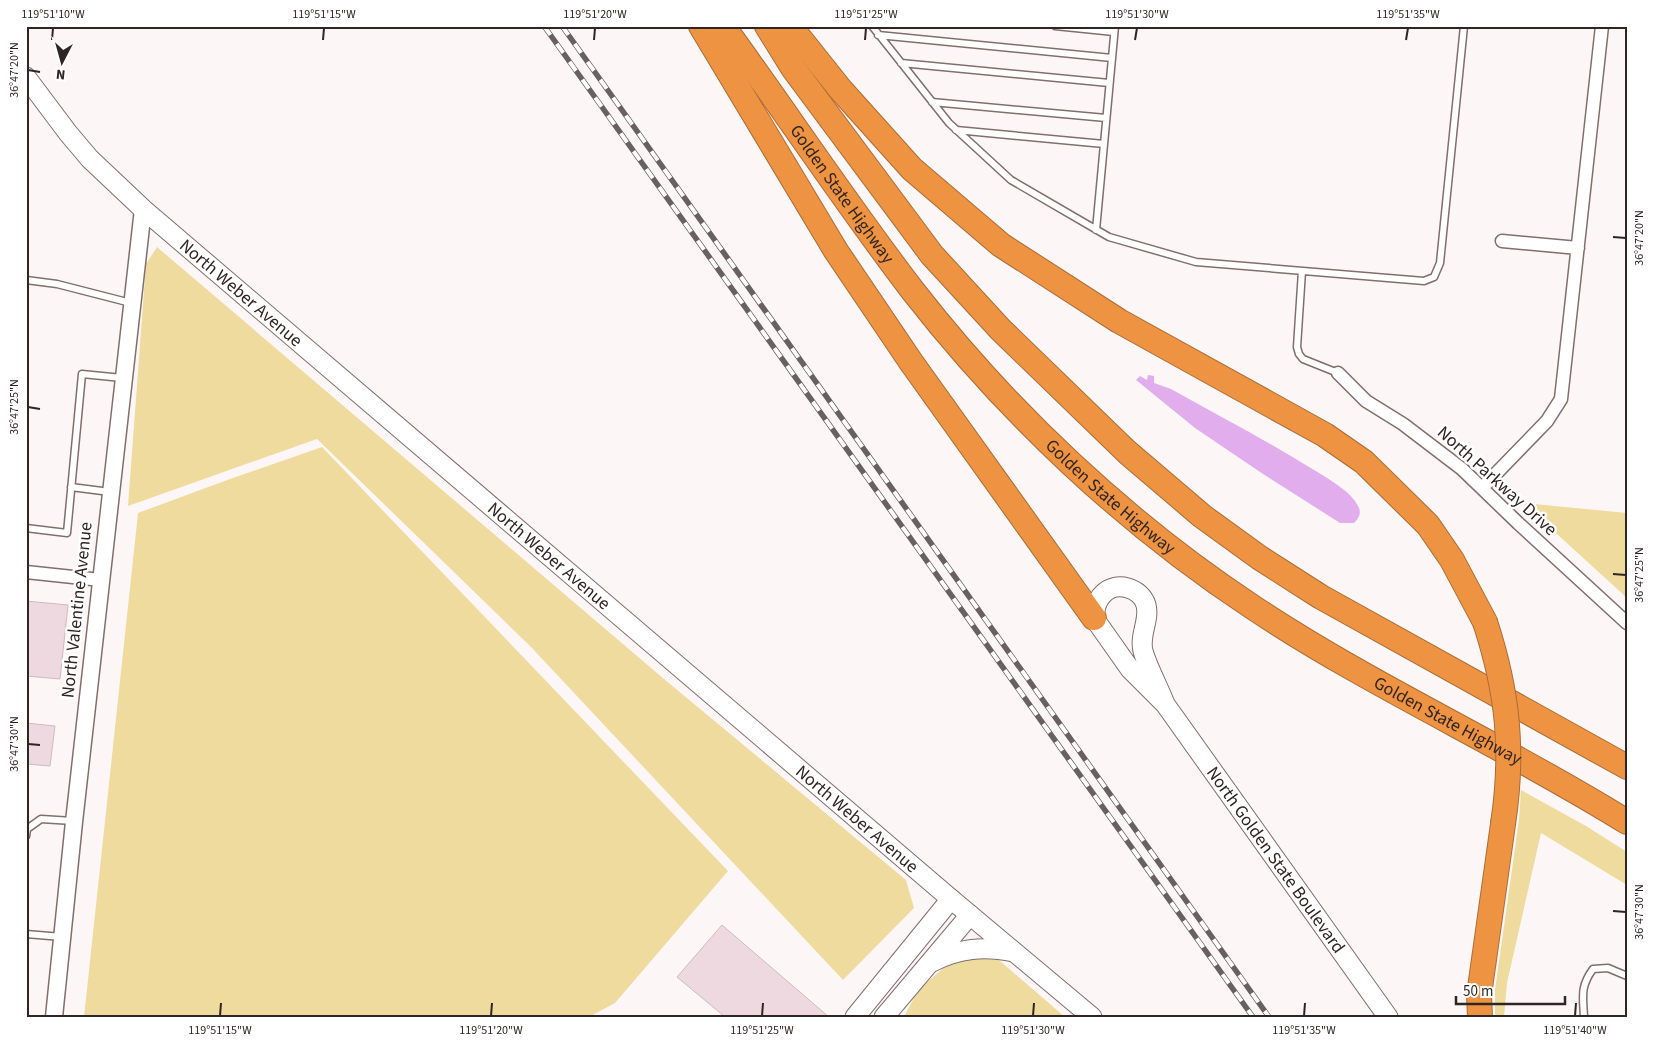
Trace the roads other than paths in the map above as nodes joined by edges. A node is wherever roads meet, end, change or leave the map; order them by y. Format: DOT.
graph roads {
  1 [pos="701,26"];
  2 [pos="723,26"];
  3 [pos="768,26"];
  4 [pos="790,26"];
  5 [pos="872,26"];
  6 [pos="1055,26"];
  7 [pos="1464,26"];
  8 [pos="1602,26"];
  9 [pos="1114,29"];
  10 [pos="878,35"];
  11 [pos="1112,58"];
  12 [pos="901,63"];
  13 [pos="26,77"];
  14 [pos="1109,83"];
  15 [pos="932,102"];
  16 [pos="1106,118"];
  17 [pos="956,130"];
  18 [pos="1104,144"];
  19 [pos="144,208"];
  20 [pos="1096,230"];
  21 [pos="1502,241"];
  22 [pos="1578,248"];
  23 [pos="1302,271"];
  24 [pos="26,280"];
  25 [pos="132,303"];
  26 [pos="1338,373"];
  27 [pos="124,378"];
  28 [pos="71,487"];
  29 [pos="1482,488"];
  30 [pos="111,492"];
  31 [pos="26,528"];
  32 [pos="26,572"];
  33 [pos="101,580"];
  34 [pos="1094,618"];
  35 [pos="1627,623"];
  36 [pos="1165,704"];
  37 [pos="1627,767"];
  38 [pos="74,822"];
  39 [pos="1627,822"];
  40 [pos="26,836"];
  41 [pos="951,899"];
  42 [pos="970,915"];
  43 [pos="26,934"];
  44 [pos="62,938"];
  45 [pos="1016,952"];
  46 [pos="926,965"];
  47 [pos="1627,976"];
  48 [pos="1479,1006"];
  49 [pos="54,1017"];
  50 [pos="855,1017"];
  51 [pos="884,1017"];
  52 [pos="1092,1017"];
  53 [pos="1388,1017"];
  54 [pos="1470,1017"];
  55 [pos="1584,1017"];
  1 -- 34 [label="highway"];
  2 -- 39 [label="highway, Golden State Highway"];
  3 -- 37 [label="highway, Golden State Highway"];
  4 -- 48 [label="highway, bridge"];
  5 -- 10 [label="lane"];
  6 -- 9 [label="lane"];
  7 -- 23 [label="lane"];
  8 -- 22 [label="street"];
  9 -- 11 [label="lane"];
  10 -- 11 [label="lane"];
  10 -- 12 [label="lane"];
  11 -- 14 [label="lane"];
  12 -- 14 [label="lane"];
  12 -- 15 [label="lane"];
  13 -- 19 [label="main road, North Weber Avenue"];
  14 -- 16 [label="lane"];
  15 -- 16 [label="lane"];
  15 -- 17 [label="lane"];
  16 -- 18 [label="lane"];
  17 -- 18 [label="lane"];
  17 -- 20 [label="lane"];
  18 -- 20 [label="lane"];
  19 -- 25 [label="street, North Valentine Avenue"];
  19 -- 41 [label="main road, North Weber Avenue"];
  20 -- 23 [label="lane"];
  21 -- 22 [label="street"];
  22 -- 29 [label="street"];
  23 -- 26 [label="lane"];
  24 -- 25 [label="lane"];
  25 -- 27 [label="street, North Valentine Avenue"];
  26 -- 29 [label="street, North Parkway Drive"];
  27 -- 28 [label="lane"];
  27 -- 30 [label="street, North Valentine Avenue"];
  28 -- 30 [label="lane"];
  28 -- 31 [label="lane"];
  29 -- 35 [label="street, North Parkway Drive"];
  30 -- 33 [label="street, North Valentine Avenue"];
  32 -- 33 [label="street"];
  33 -- 38 [label="street, North Valentine Avenue"];
  34 -- 36 [label="main road, North Golden State Boulevard"];
  34 -- 36 [label="main road, North Golden State Boulevard"];
  36 -- 53 [label="main road, North Golden State Boulevard"];
  38 -- 40 [label="lane"];
  38 -- 44 [label="street, North Valentine Avenue"];
  41 -- 42 [label="main road, North Weber Avenue"];
  41 -- 50 [label="main road"];
  42 -- 45 [label="main road, North Weber Avenue"];
  42 -- 46 [label="main road"];
  43 -- 44 [label="lane"];
  44 -- 49 [label="street, North Valentine Avenue"];
  45 -- 46 [label="main road"];
  45 -- 52 [label="main road, North Weber Avenue"];
  46 -- 51 [label="main road"];
  47 -- 55 [label="lane"];
  48 -- 54 [label="highway"];
}
